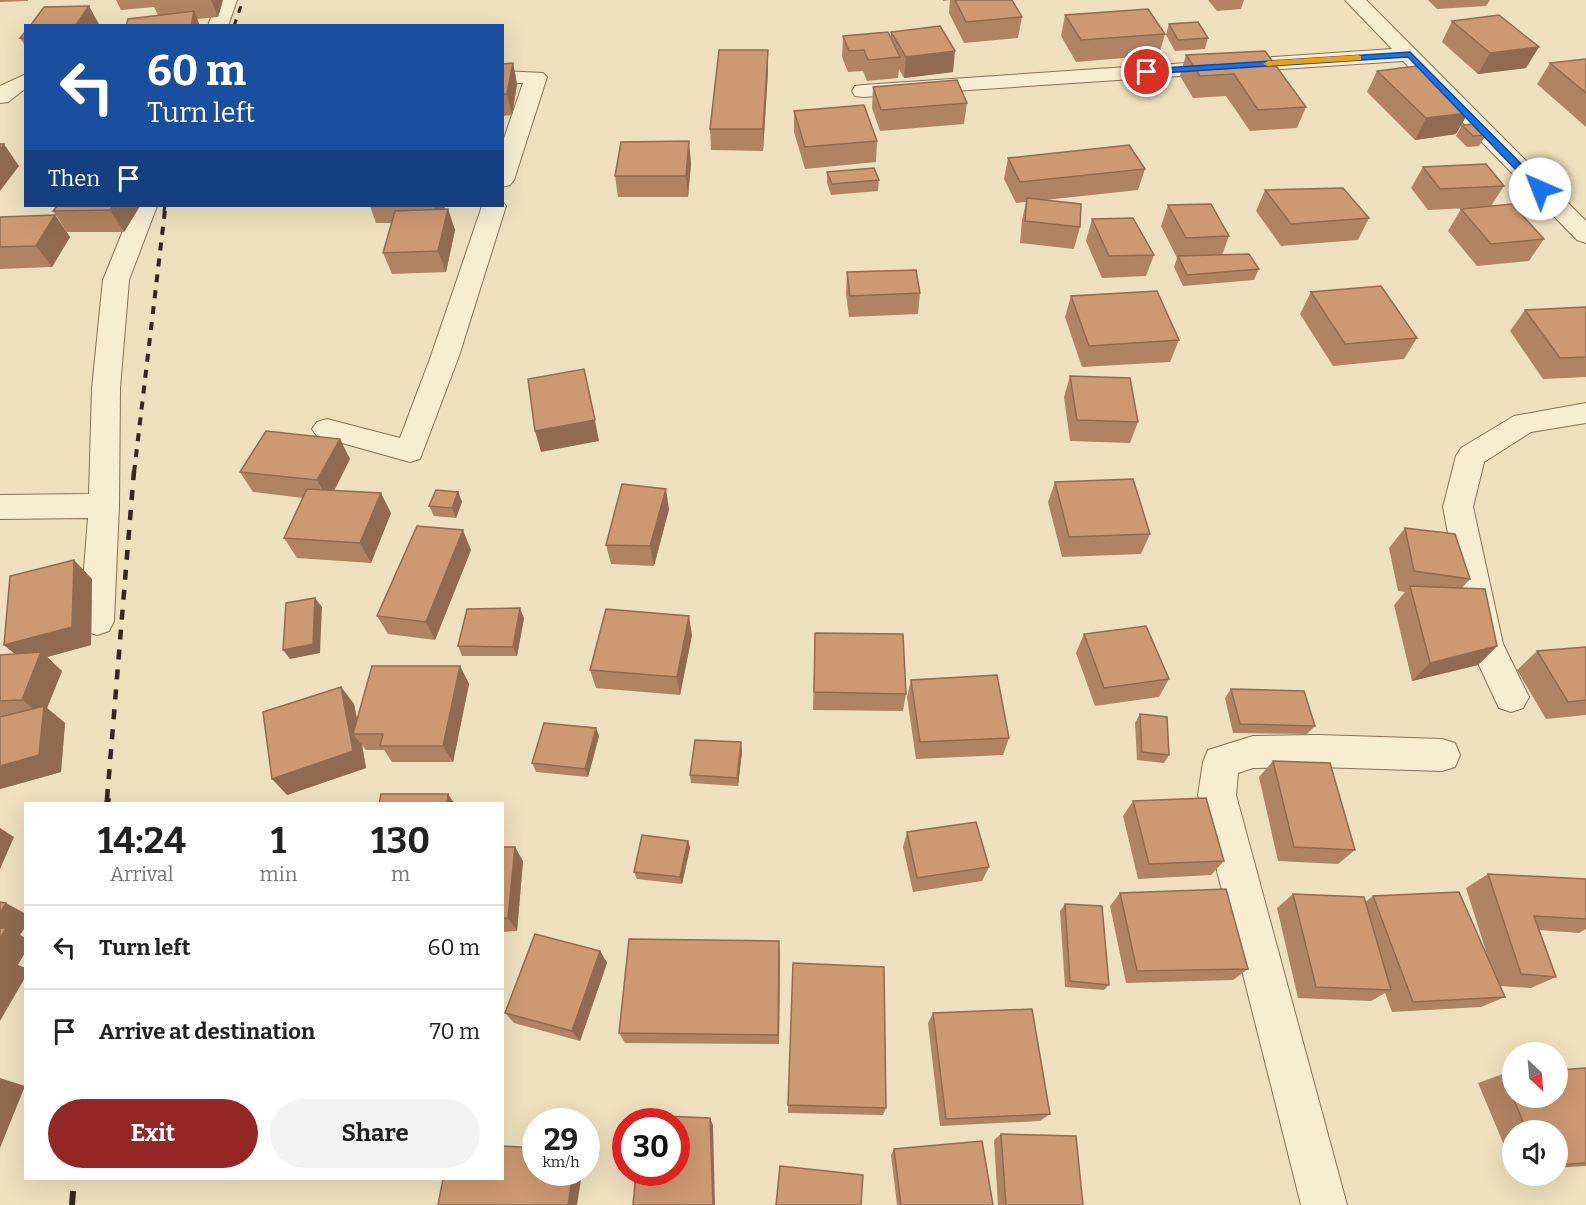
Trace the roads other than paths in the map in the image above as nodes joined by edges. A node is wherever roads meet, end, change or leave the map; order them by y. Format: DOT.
graph roads {
  1 [pos="227,0"];
  2 [pos="1355,0"];
  3 [pos="219,24"];
  4 [pos="1410,54"];
  5 [pos="504,77"];
  6 [pos="24,81"];
  7 [pos="863,91"];
  8 [pos="0,97"];
  9 [pos="504,174"];
  10 [pos="1586,202"];
  11 [pos="1553,203"];
  12 [pos="145,207"];
  13 [pos="494,207"];
  14 [pos="1586,235"];
  15 [pos="1586,413"];
  16 [pos="327,429"];
  17 [pos="104,506"];
  18 [pos="0,507"];
  19 [pos="97,621"];
  20 [pos="1511,697"];
  21 [pos="1442,756"];
  22 [pos="1324,1205"];
  1 -- 3 [label="street"];
  2 -- 4 [label="street"];
  4 -- 7 [label="street"];
  4 -- 11 [label="street"];
  5 -- 9 [label="street"];
  6 -- 8 [label="street"];
  10 -- 11 [label="street"];
  11 -- 14 [label="street"];
  12 -- 17 [label="street"];
  13 -- 16 [label="street"];
  15 -- 20 [label="street"];
  17 -- 18 [label="street"];
  17 -- 19 [label="street"];
  21 -- 22 [label="street"];
}
